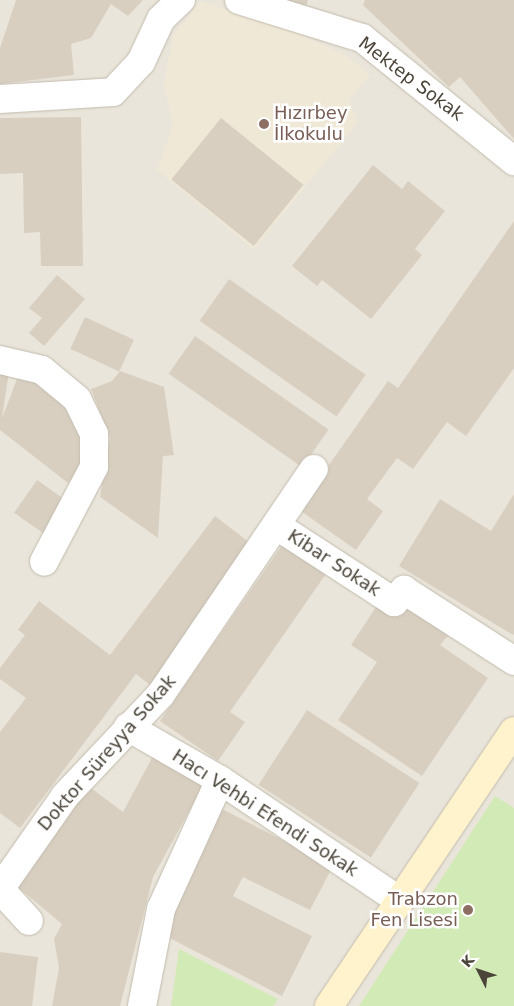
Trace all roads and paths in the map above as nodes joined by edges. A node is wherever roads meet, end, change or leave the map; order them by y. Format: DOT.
graph roads {
  1 [pos="181,0"];
  2 [pos="239,0"];
  3 [pos="162,10"];
  4 [pos="0,99"];
  5 [pos="514,161"];
  6 [pos="0,360"];
  7 [pos="314,469"];
  8 [pos="277,526"];
  9 [pos="44,562"];
  10 [pos="514,661"];
  11 [pos="128,727"];
  12 [pos="514,731"];
  13 [pos="220,780"];
  14 [pos="0,889"];
  15 [pos="400,901"];
  16 [pos="29,921"];
  17 [pos="142,1006"];
  18 [pos="330,1006"];
  1 -- 3 [label="street"];
  2 -- 5 [label="street, Mektep Sokak"];
  3 -- 4 [label="street"];
  6 -- 9 [label="street"];
  7 -- 8 [label="street, Doktor Süreyya Sokak"];
  8 -- 10 [label="street, Kibar Sokak"];
  8 -- 11 [label="street, Doktor Süreyya Sokak"];
  11 -- 13 [label="street, Hacı Vehbi Efendi Sokak"];
  11 -- 14 [label="street, Doktor Süreyya Sokak"];
  12 -- 15 [label="street"];
  13 -- 15 [label="street, Hacı Vehbi Efendi Sokak"];
  13 -- 17 [label="street"];
  14 -- 16 [label="street, Doktor Süreyya Sokak"];
  15 -- 18 [label="street"];
}
